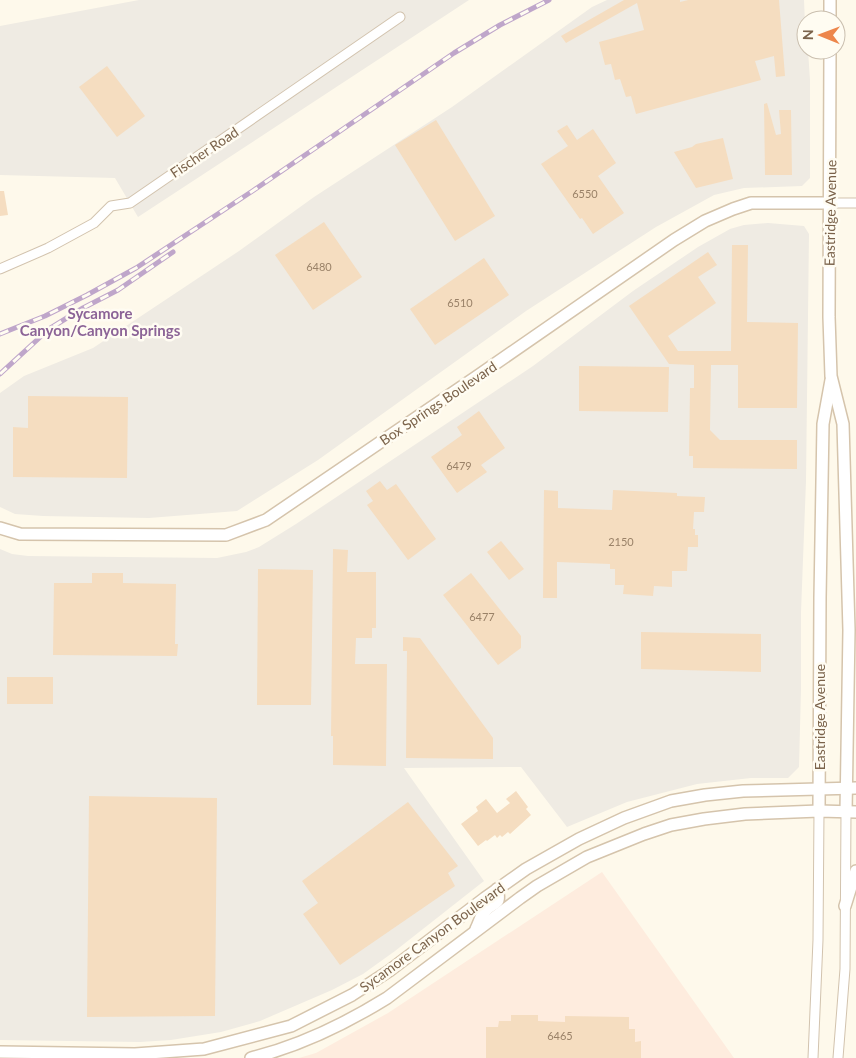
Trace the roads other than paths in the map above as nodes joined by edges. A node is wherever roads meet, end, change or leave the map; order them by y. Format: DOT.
graph roads {
  1 [pos="400,18"];
  2 [pos="830,60"];
  3 [pos="830,203"];
  4 [pos="856,203"];
  5 [pos="0,269"];
  6 [pos="832,376"];
  7 [pos="0,528"];
  8 [pos="851,788"];
  9 [pos="819,789"];
  10 [pos="819,811"];
  11 [pos="851,812"];
  12 [pos="856,871"];
  13 [pos="497,889"];
  14 [pos="846,906"];
  15 [pos="475,933"];
  16 [pos="0,1052"];
  17 [pos="205,1053"];
  18 [pos="251,1058"];
  19 [pos="813,1058"];
  20 [pos="838,1058"];
  1 -- 5 [label="street, Fischer Road"];
  2 -- 3 [label="main road, Eastridge Avenue"];
  3 -- 4 [label="street, Box Springs Boulevard"];
  3 -- 6 [label="main road, Eastridge Avenue"];
  3 -- 7 [label="main road, Box Springs Boulevard"];
  6 -- 8 [label="main road, Eastridge Avenue"];
  6 -- 9 [label="main road, Eastridge Avenue"];
  8 -- 9 [label="main road, Sycamore Canyon Boulevard"];
  8 -- 11 [label="main road, Eastridge Avenue"];
  9 -- 10 [label="main road, Eastridge Avenue"];
  9 -- 13 [label="main road, Sycamore Canyon Boulevard"];
  10 -- 11 [label="main road, Sycamore Canyon Boulevard"];
  10 -- 15 [label="main road, Sycamore Canyon Boulevard"];
  10 -- 19 [label="street, Eastridge Avenue"];
  11 -- 14 [label="street, Eastridge Avenue"];
  12 -- 14 [label="main road"];
  13 -- 15 [label="main road"];
  13 -- 17 [label="main road, Sycamore Canyon Boulevard"];
  14 -- 20 [label="street, Eastridge Avenue"];
  15 -- 18 [label="main road, Sycamore Canyon Boulevard"];
  16 -- 17 [label="main road, Sycamore Canyon Boulevard"];
}
